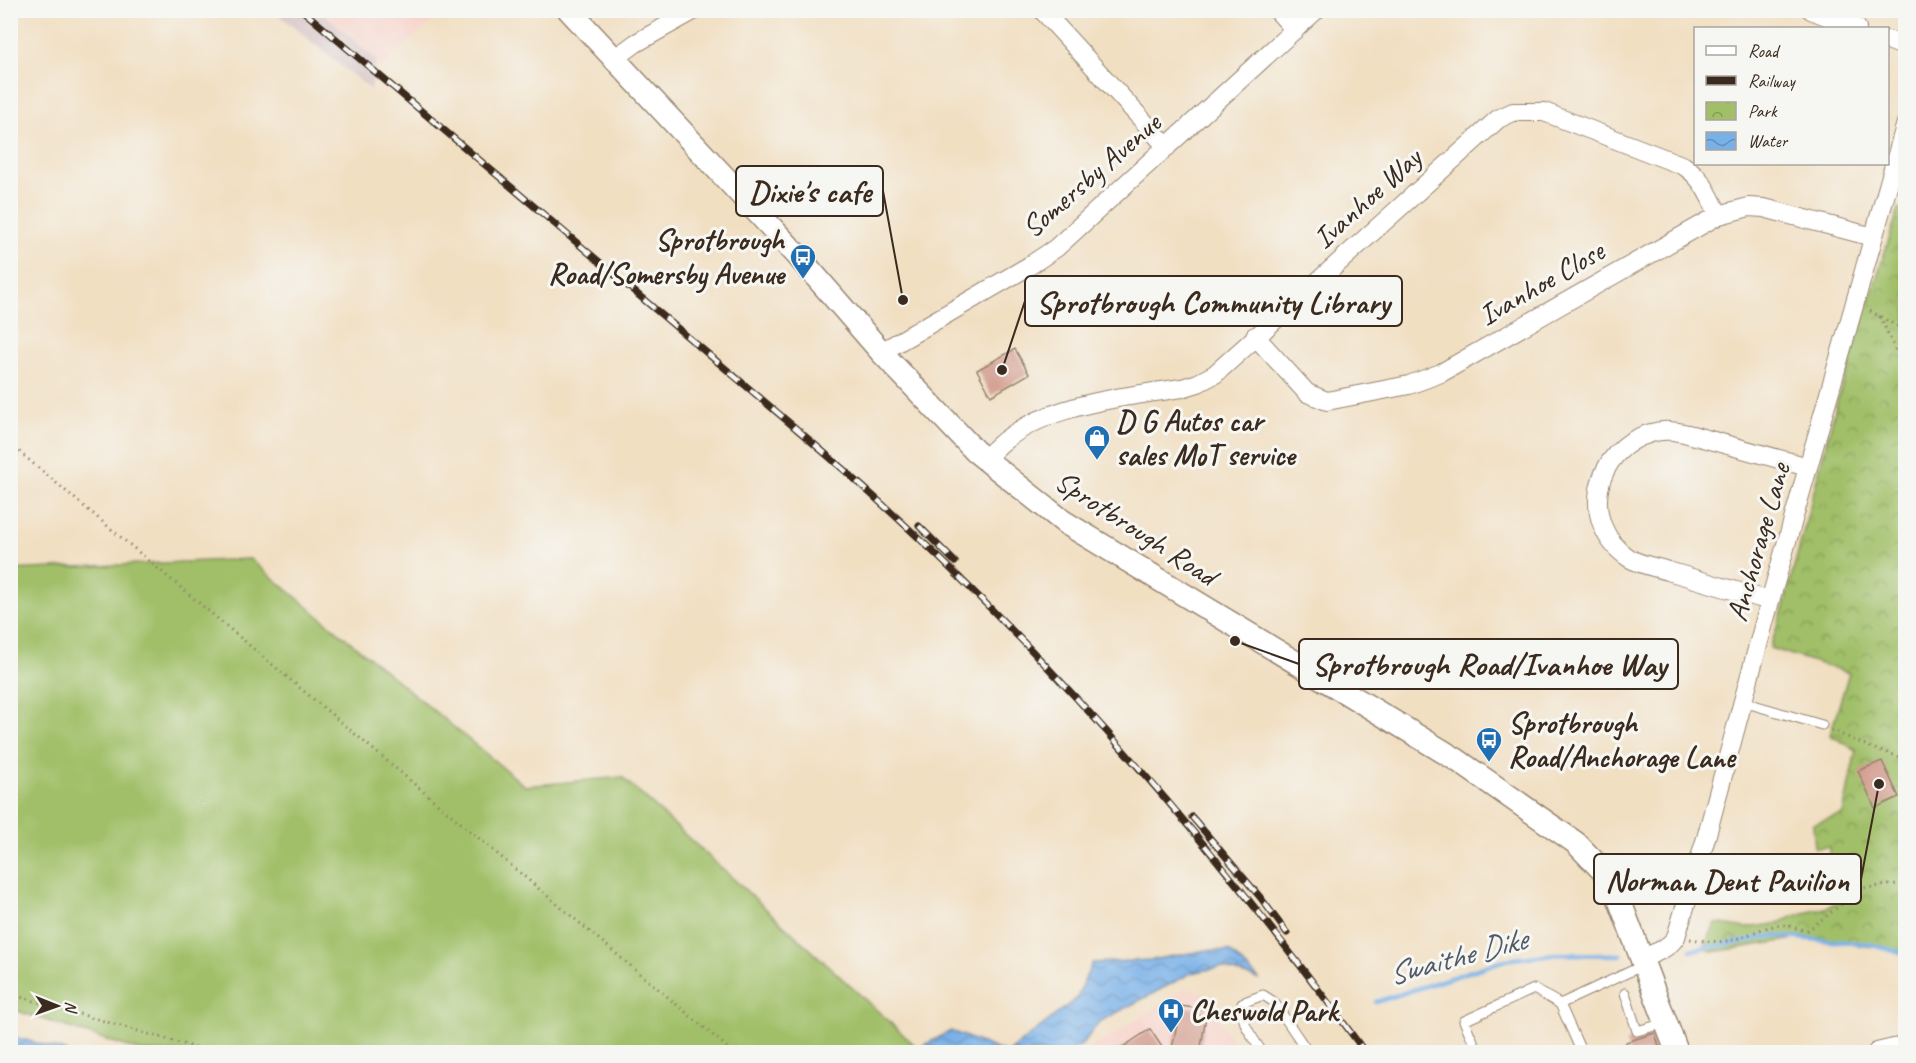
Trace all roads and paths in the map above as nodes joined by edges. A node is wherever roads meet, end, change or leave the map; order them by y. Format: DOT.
graph roads {
  1 [pos="569,10"];
  2 [pos="695,10"];
  3 [pos="1042,10"];
  4 [pos="1277,10"];
  5 [pos="1316,10"];
  6 [pos="1811,10"];
  7 [pos="1854,27"];
  8 [pos="1295,30"];
  9 [pos="1889,41"];
  10 [pos="1905,48"];
  11 [pos="615,59"];
  12 [pos="1905,123"];
  13 [pos="1167,147"];
  14 [pos="1719,215"];
  15 [pos="1874,237"];
  16 [pos="1855,303"];
  17 [pos="1880,316"];
  18 [pos="1905,331"];
  19 [pos="1255,336"];
  20 [pos="883,354"];
  21 [pos="1905,360"];
  22 [pos="10,444"];
  23 [pos="985,460"];
  24 [pos="1808,467"];
  25 [pos="1770,601"];
  26 [pos="1743,702"];
  27 [pos="1822,725"];
  28 [pos="1905,759"];
  29 [pos="1905,883"];
  30 [pos="1676,937"];
  31 [pos="1643,962"];
  32 [pos="1625,993"];
  33 [pos="10,994"];
  34 [pos="1560,1005"];
  35 [pos="1666,1023"];
  36 [pos="1905,1045"];
  37 [pos="211,1053"];
  38 [pos="733,1053"];
  39 [pos="1262,1053"];
  40 [pos="1308,1053"];
  41 [pos="1478,1053"];
  42 [pos="1578,1053"];
  43 [pos="1677,1053"];
  44 [pos="1877,1053"];
  1 -- 11 [label="street, Sprotbrough Road"];
  2 -- 11 [label="street"];
  3 -- 13 [label="street"];
  4 -- 8 [label="street"];
  5 -- 8 [label="street, Somersby Avenue"];
  6 -- 7 [label="street"];
  8 -- 13 [label="street, Somersby Avenue"];
  9 -- 10 [label="street"];
  11 -- 20 [label="street, Sprotbrough Road"];
  12 -- 15 [label="street, Anchorage Lane"];
  13 -- 20 [label="street, Somersby Avenue"];
  14 -- 15 [label="street, Ivanhoe Close"];
  14 -- 19 [label="street, Ivanhoe Close"];
  14 -- 19 [label="street, Ivanhoe Way"];
  15 -- 16 [label="street, Anchorage Lane"];
  16 -- 17 [label="path"];
  16 -- 24 [label="street, Anchorage Lane"];
  17 -- 18 [label="path"];
  17 -- 21 [label="path"];
  19 -- 23 [label="street, Ivanhoe Way"];
  20 -- 23 [label="street, Sprotbrough Road"];
  22 -- 38 [label="path"];
  23 -- 31 [label="street, Sprotbrough Road"];
  24 -- 25 [label="street, Anchorage Lane"];
  24 -- 25 [label="street"];
  25 -- 26 [label="street, Anchorage Lane"];
  26 -- 27 [label="lane"];
  26 -- 30 [label="street, Anchorage Lane"];
  27 -- 28 [label="path"];
  29 -- 30 [label="path"];
  30 -- 31 [label="street"];
  31 -- 34 [label="lane"];
  31 -- 35 [label="street, Sprotbrough Road"];
  32 -- 35 [label="lane"];
  33 -- 37 [label="path"];
  34 -- 41 [label="lane"];
  34 -- 42 [label="lane"];
  35 -- 43 [label="street, Sprotbrough Road"];
  36 -- 44 [label="street"];
  39 -- 40 [label="lane"];
}
